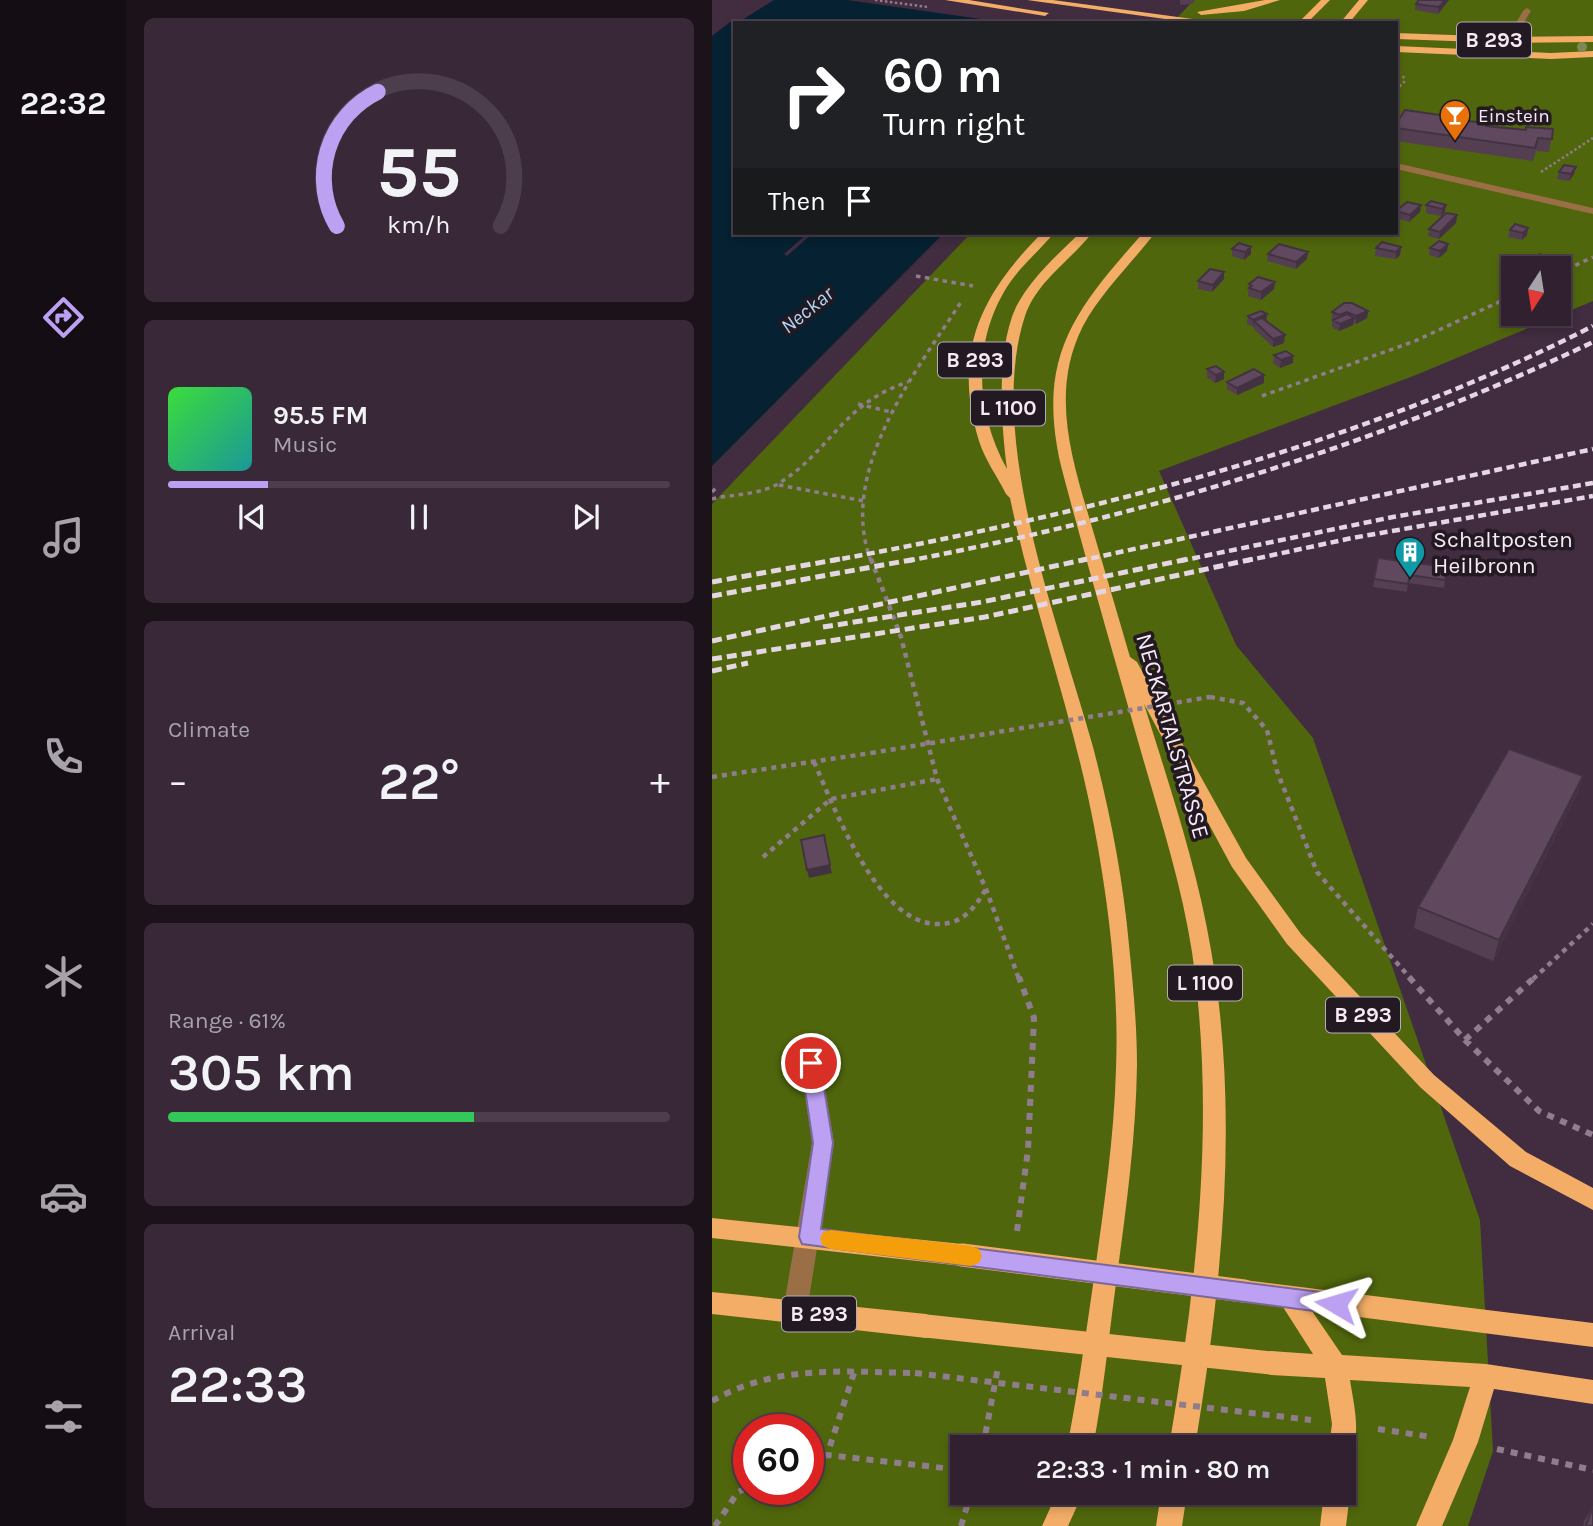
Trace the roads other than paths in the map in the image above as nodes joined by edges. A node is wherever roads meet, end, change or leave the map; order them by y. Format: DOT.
graph roads {
  1 [pos="949,0"];
  2 [pos="1031,0"];
  3 [pos="1276,0"];
  4 [pos="1326,0"];
  5 [pos="1364,1"];
  6 [pos="1527,10"];
  7 [pos="1185,15"];
  8 [pos="1111,21"];
  9 [pos="1210,21"];
  10 [pos="1304,21"];
  11 [pos="1346,21"];
  12 [pos="1398,36"];
  13 [pos="1593,39"];
  14 [pos="1508,40"];
  15 [pos="1398,49"];
  16 [pos="1593,54"];
  17 [pos="1398,166"];
  18 [pos="1593,211"];
  19 [pos="1045,235"];
  20 [pos="1084,235"];
  21 [pos="1147,235"];
  22 [pos="1018,503"];
  23 [pos="1116,641"];
  24 [pos="811,1063"];
  25 [pos="1593,1200"];
  26 [pos="712,1228"];
  27 [pos="809,1237"];
  28 [pos="1291,1299"];
  29 [pos="712,1303"];
  30 [pos="795,1311"];
  31 [pos="1593,1335"];
  32 [pos="1336,1368"];
  33 [pos="1486,1376"];
  34 [pos="1593,1392"];
  35 [pos="1082,1435"];
  36 [pos="1184,1435"];
  37 [pos="1343,1435"];
  38 [pos="1065,1505"];
  39 [pos="1067,1505"];
  40 [pos="1172,1505"];
  41 [pos="1336,1505"];
  42 [pos="1055,1526"];
  43 [pos="1061,1526"];
  44 [pos="1169,1526"];
  45 [pos="1333,1526"];
  46 [pos="1429,1526"];
  1 -- 8 [label="main road"];
  2 -- 7 [label="main road"];
  3 -- 7 [label="main road"];
  4 -- 10 [label="main road"];
  5 -- 11 [label="main road"];
  6 -- 14 [label="lane"];
  7 -- 9 [label="main road"];
  12 -- 14 [label="main road, B 293"];
  13 -- 14 [label="main road, B 293"];
  15 -- 16 [label="main road"];
  17 -- 18 [label="lane"];
  19 -- 22 [label="main road, B 293"];
  20 -- 22 [label="main road, L 1100"];
  21 -- 23 [label="main road, NECKARTALSTRASSE / B 293"];
  22 -- 35 [label="main road, B 293"];
  23 -- 25 [label="main road, B 293"];
  23 -- 36 [label="main road, NECKARTALSTRASSE / L 1100"];
  24 -- 27 [label="lane"];
  26 -- 27 [label="main road"];
  27 -- 28 [label="main road, bridge"];
  27 -- 30 [label="lane"];
  28 -- 31 [label="main road"];
  28 -- 32 [label="main road"];
  29 -- 30 [label="main road, B 293"];
  30 -- 32 [label="main road, B 293, bridge"];
  32 -- 33 [label="main road, B 293"];
  32 -- 37 [label="main road"];
  33 -- 34 [label="main road, B 293"];
  33 -- 46 [label="main road"];
  38 -- 42 [label="main road"];
  39 -- 43 [label="main road"];
  40 -- 44 [label="main road"];
  41 -- 45 [label="main road"];
}
